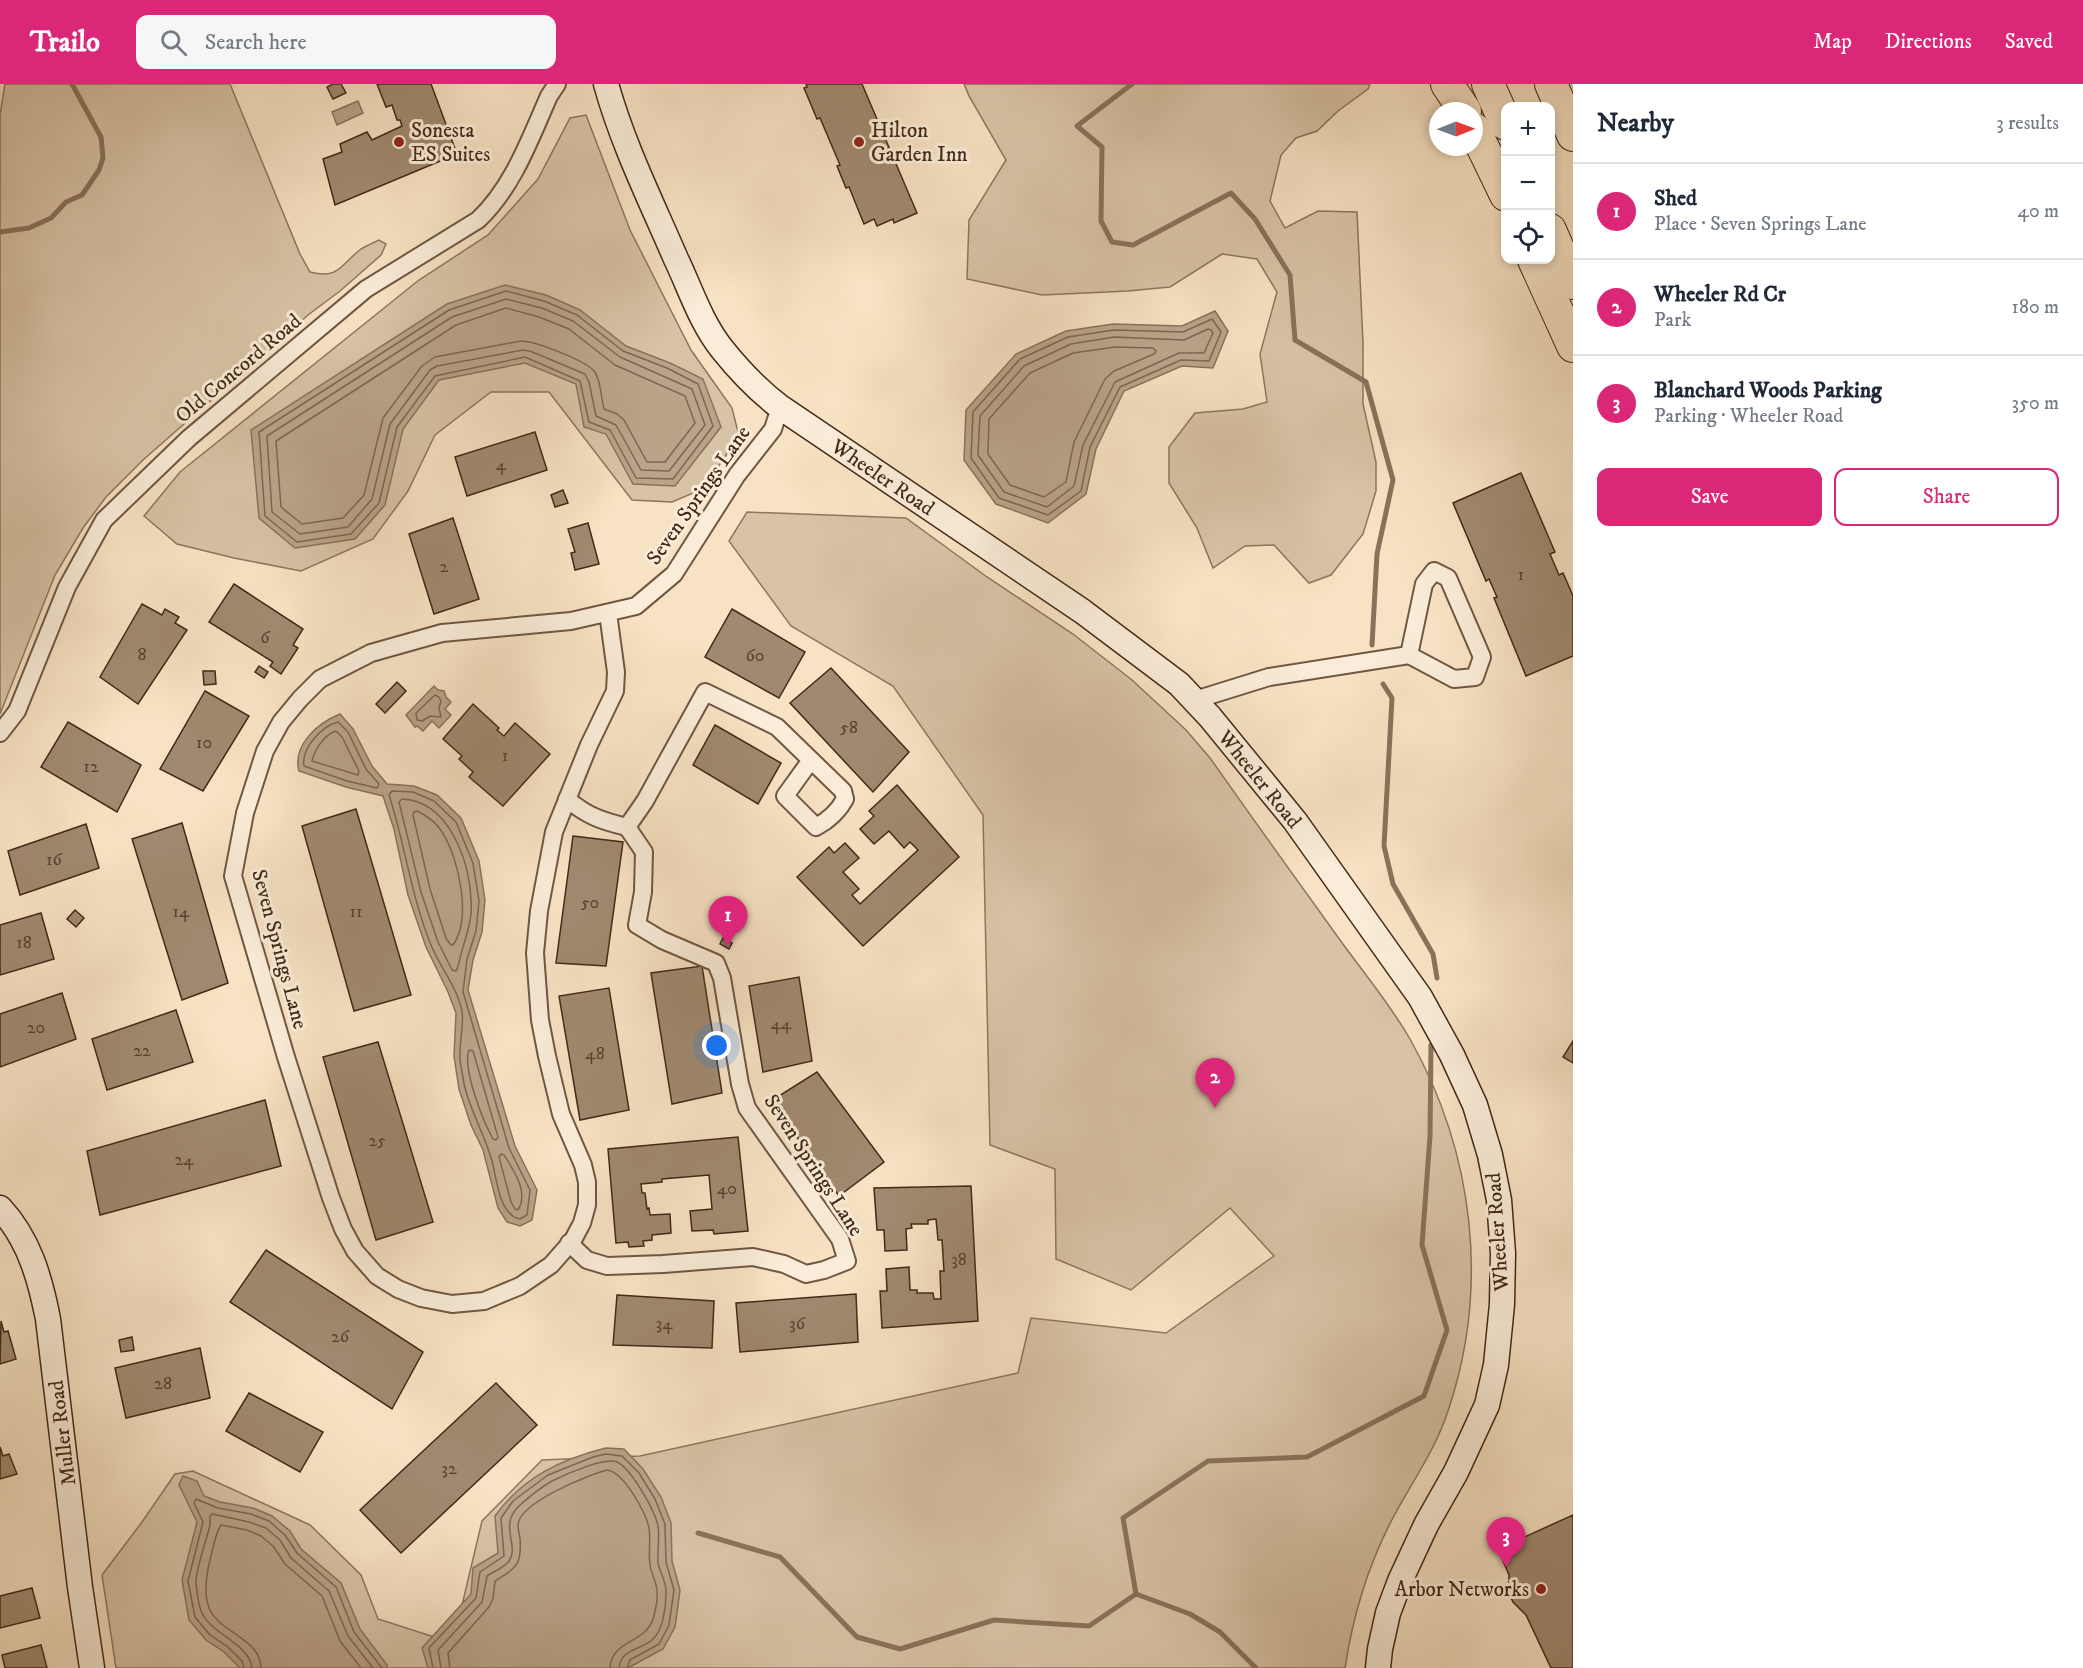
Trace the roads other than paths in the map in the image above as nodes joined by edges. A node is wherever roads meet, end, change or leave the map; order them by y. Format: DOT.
graph roads {
  1 [pos="557,84"];
  2 [pos="606,84"];
  3 [pos="1447,84"];
  4 [pos="1453,84"];
  5 [pos="1488,84"];
  6 [pos="1551,84"];
  7 [pos="1460,102"];
  8 [pos="1462,102"];
  9 [pos="1501,113"];
  10 [pos="1573,135"];
  11 [pos="1483,148"];
  12 [pos="1501,185"];
  13 [pos="1555,240"];
  14 [pos="1536,264"];
  15 [pos="1573,283"];
  16 [pos="1573,346"];
  17 [pos="780,407"];
  18 [pos="608,614"];
  19 [pos="1409,655"];
  20 [pos="1195,700"];
  21 [pos="0,733"];
  22 [pos="811,760"];
  23 [pos="567,799"];
  24 [pos="627,827"];
  25 [pos="0,1208"];
  26 [pos="569,1244"];
  27 [pos="92,1668"];
  28 [pos="1378,1668"];
  1 -- 21 [label="street, Old Concord Road"];
  2 -- 17 [label="main road, Wheeler Road"];
  3 -- 7 [label="highway"];
  4 -- 8 [label="highway"];
  5 -- 9 [label="highway"];
  6 -- 10 [label="highway"];
  11 -- 12 [label="highway"];
  13 -- 15 [label="highway"];
  14 -- 16 [label="highway"];
  17 -- 18 [label="street, Seven Springs Lane"];
  17 -- 20 [label="main road, Wheeler Road"];
  18 -- 23 [label="street, Seven Springs Lane"];
  18 -- 26 [label="street, Seven Springs Lane"];
  19 -- 19 [label="street"];
  19 -- 20 [label="street"];
  20 -- 28 [label="main road, Wheeler Road"];
  22 -- 24 [label="street"];
  23 -- 24 [label="street"];
  23 -- 26 [label="street, Seven Springs Lane"];
  24 -- 26 [label="street, Seven Springs Lane"];
  25 -- 27 [label="main road, Muller Road"];
}
